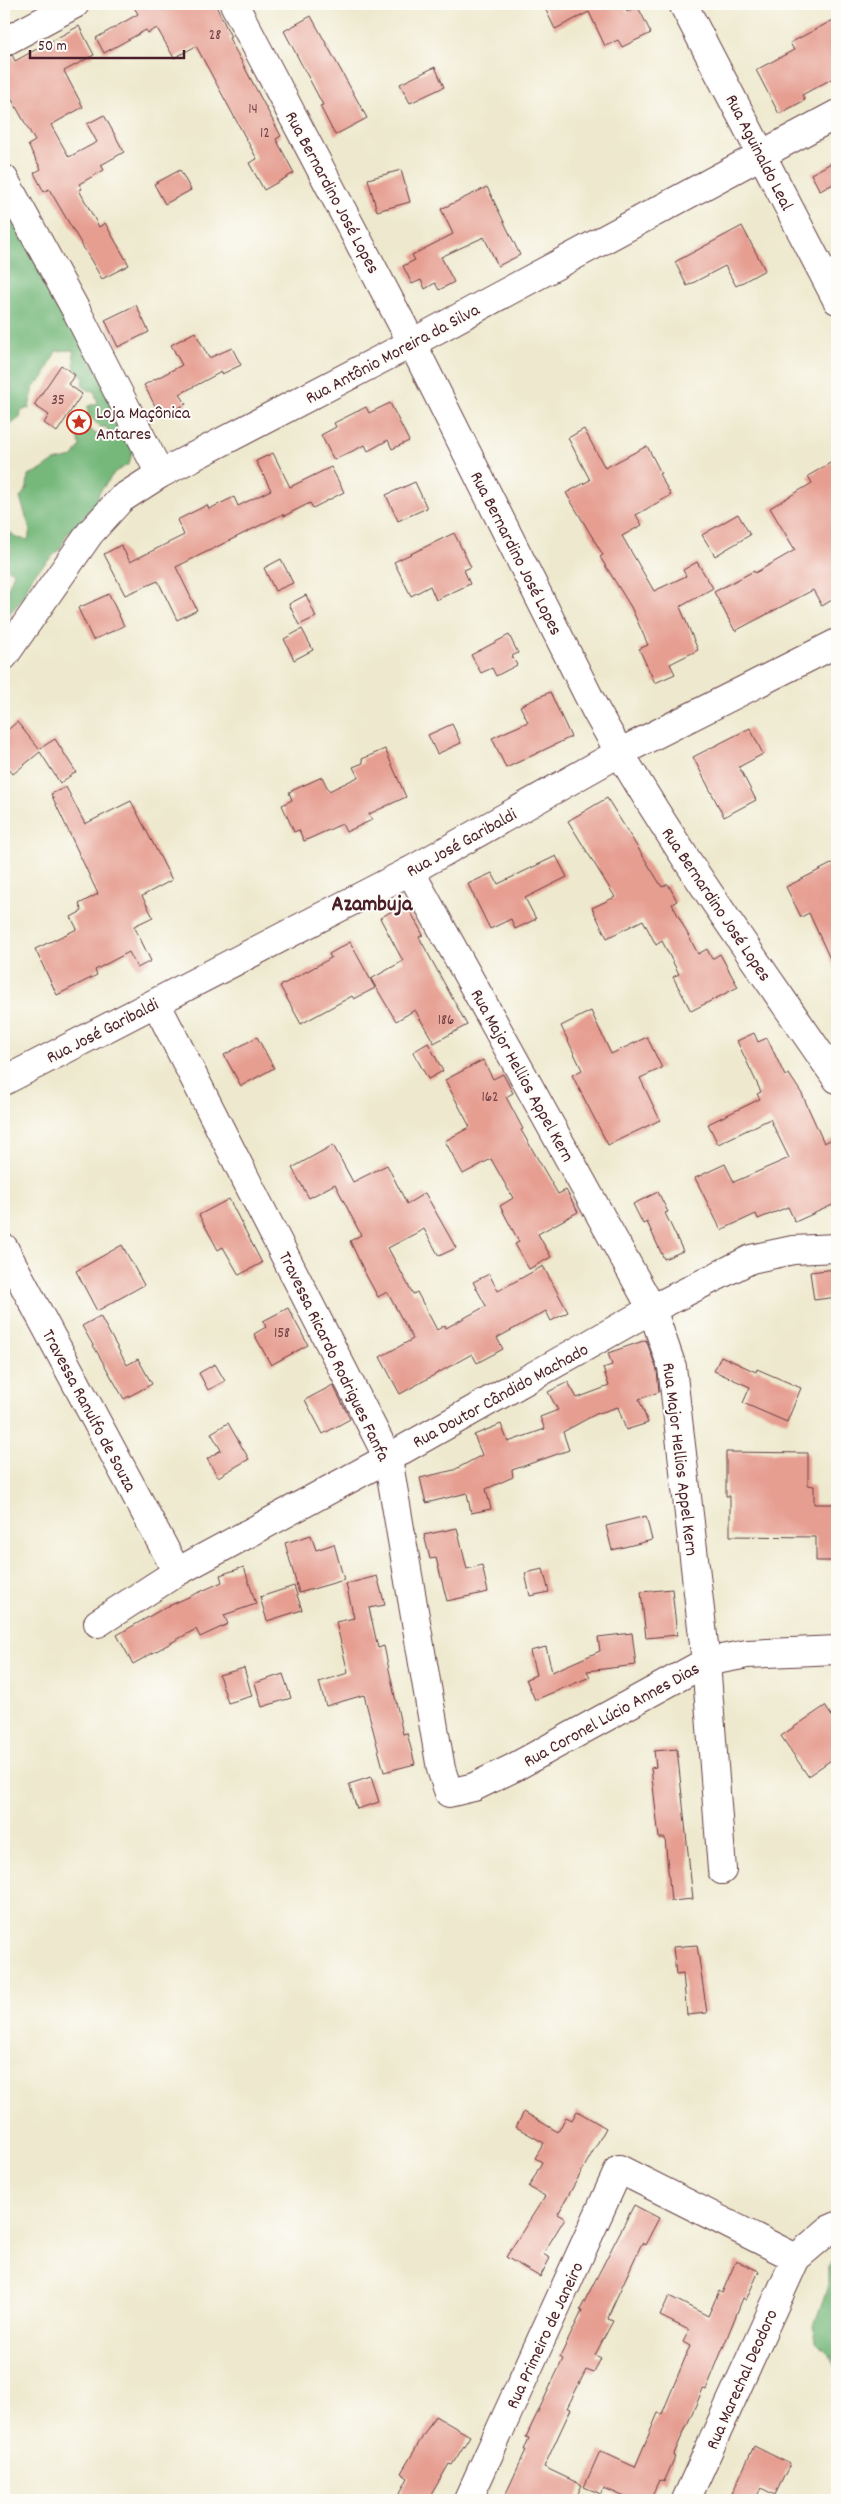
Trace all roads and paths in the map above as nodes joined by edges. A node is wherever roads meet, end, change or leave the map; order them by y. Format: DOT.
graph roads {
  1 [pos="75,4"];
  2 [pos="234,4"];
  3 [pos="683,4"];
  4 [pos="4,42"];
  5 [pos="837,114"];
  6 [pos="761,155"];
  7 [pos="4,180"];
  8 [pos="837,300"];
  9 [pos="412,343"];
  10 [pos="160,474"];
  11 [pos="837,643"];
  12 [pos="4,656"];
  13 [pos="619,753"];
  14 [pos="410,870"];
  15 [pos="156,1002"];
  16 [pos="837,1079"];
  17 [pos="4,1081"];
  18 [pos="4,1248"];
  19 [pos="837,1248"];
  20 [pos="652,1309"];
  21 [pos="388,1458"];
  22 [pos="177,1572"];
  23 [pos="98,1623"];
  24 [pos="837,1650"];
  25 [pos="706,1662"];
  26 [pos="449,1793"];
  27 [pos="722,1870"];
  28 [pos="837,2226"];
  29 [pos="796,2258"];
  30 [pos="468,2500"];
  31 [pos="686,2500"];
  1 -- 4 [label="street"];
  2 -- 9 [label="street, Rua Bernardino José Lopes"];
  3 -- 6 [label="street, Rua Aguinaldo Leal"];
  5 -- 6 [label="street, Rua Antônio Moreira da Silva"];
  6 -- 8 [label="street, Rua Aguinaldo Leal"];
  6 -- 9 [label="street, Rua Antônio Moreira da Silva"];
  7 -- 10 [label="street"];
  9 -- 10 [label="street, Rua Antônio Moreira da Silva"];
  9 -- 13 [label="street, Rua Bernardino José Lopes"];
  10 -- 12 [label="street, Rua Antônio Moreira da Silva"];
  11 -- 13 [label="street, Rua José Garibaldi"];
  13 -- 14 [label="street, Rua José Garibaldi"];
  13 -- 16 [label="street, Rua Bernardino José Lopes"];
  14 -- 15 [label="street, Rua José Garibaldi"];
  14 -- 20 [label="street, Rua Major Hellios Appel Kern"];
  15 -- 17 [label="street, Rua José Garibaldi"];
  15 -- 21 [label="street, Travessa Ricardo Rodrigues Fanfa"];
  18 -- 22 [label="street, Travessa Ranulfo de Souza"];
  19 -- 20 [label="street, Rua Doutor Cândido Machado"];
  20 -- 21 [label="street, Rua Doutor Cândido Machado"];
  20 -- 25 [label="street, Rua Major Hellios Appel Kern"];
  21 -- 22 [label="street, Rua Doutor Cândido Machado"];
  21 -- 26 [label="street, Travessa Ricardo Rodrigues Fanfa"];
  22 -- 23 [label="street, Rua Doutor Cândido Machado"];
  24 -- 25 [label="street, Rua Coronel Lúcio Annes Dias"];
  25 -- 26 [label="street, Rua Coronel Lúcio Annes Dias"];
  25 -- 27 [label="street, Rua Major Hellios Appel Kern"];
  28 -- 29 [label="street, Rua Marechal Deodoro"];
  29 -- 30 [label="street, Rua Primeiro de Janeiro"];
  29 -- 31 [label="street, Rua Marechal Deodoro"];
}
